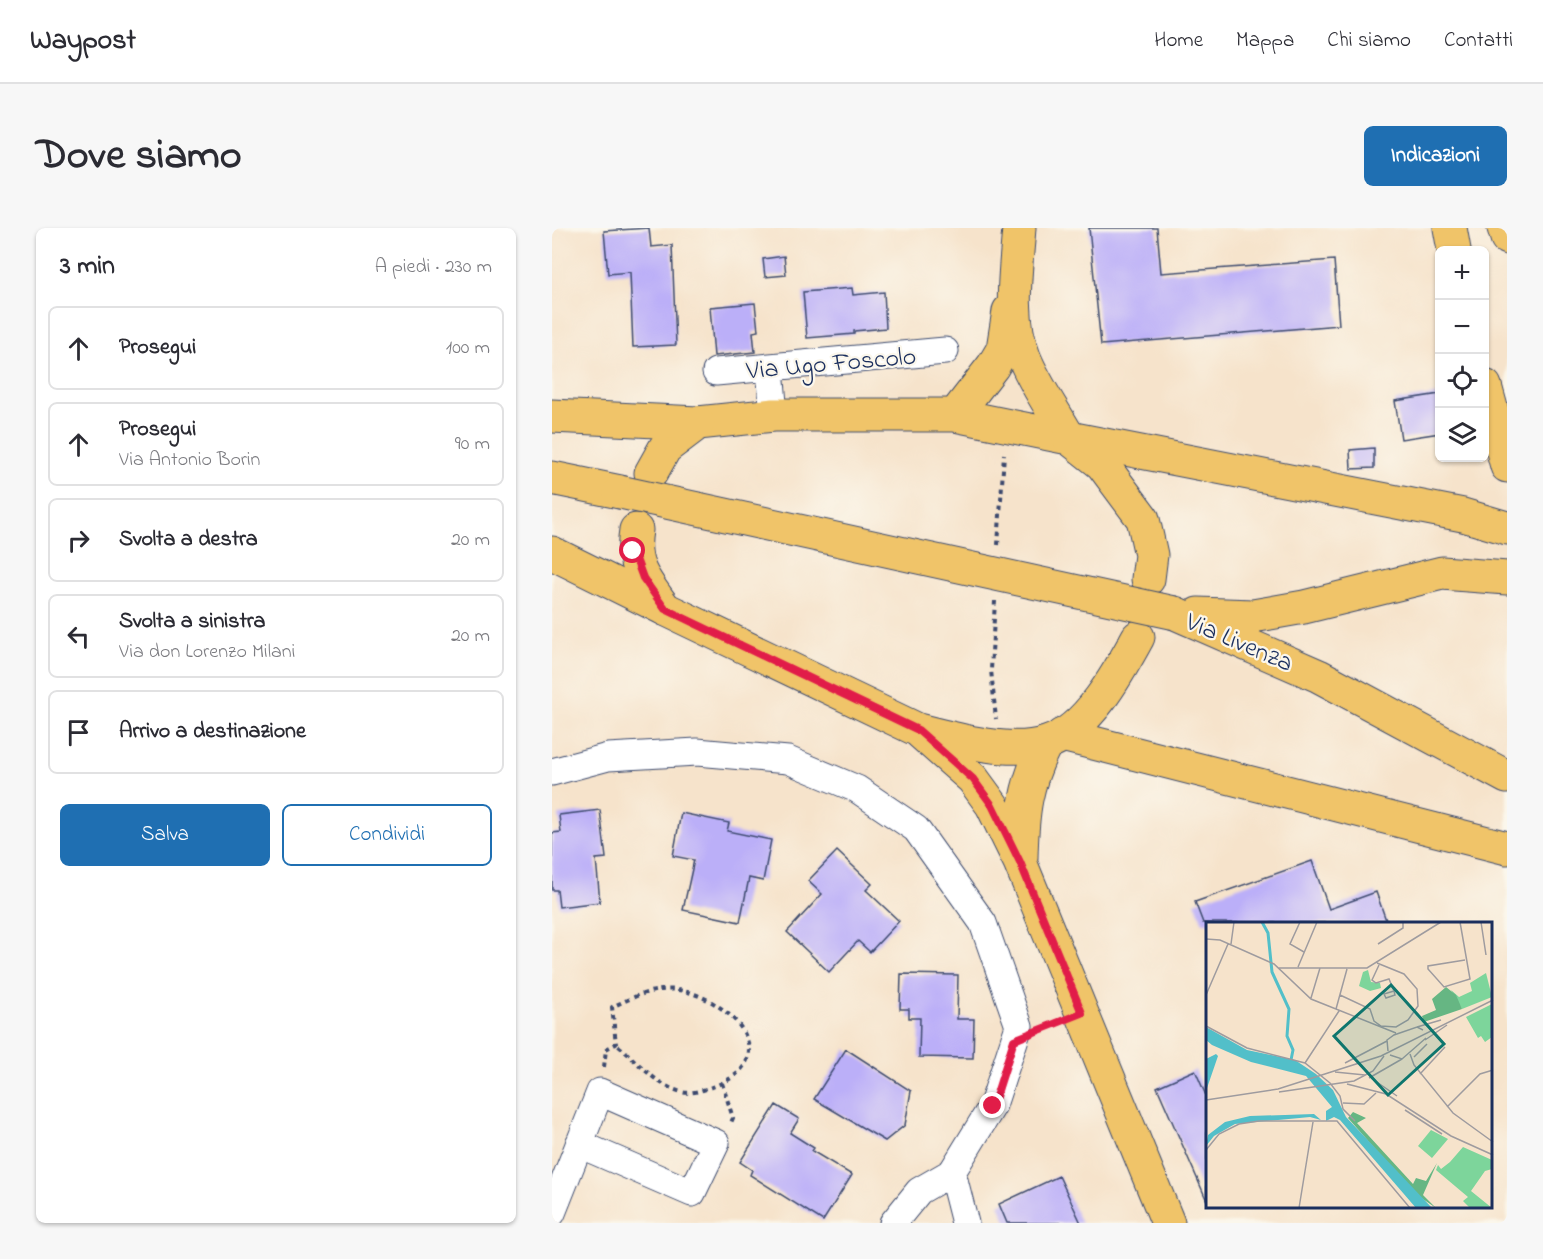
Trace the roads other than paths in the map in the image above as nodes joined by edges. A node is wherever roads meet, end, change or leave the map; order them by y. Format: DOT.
graph roads {
  1 [pos="1019,228"];
  2 [pos="1450,228"];
  3 [pos="1504,228"];
  4 [pos="1507,238"];
  5 [pos="1453,246"];
  6 [pos="1014,285"];
  7 [pos="945,351"];
  8 [pos="770,369"];
  9 [pos="716,372"];
  10 [pos="1489,401"];
  11 [pos="774,415"];
  12 [pos="956,415"];
  13 [pos="552,416"];
  14 [pos="698,423"];
  15 [pos="1069,438"];
  16 [pos="1507,466"];
  17 [pos="651,473"];
  18 [pos="552,478"];
  19 [pos="1497,524"];
  20 [pos="636,530"];
  21 [pos="552,553"];
  22 [pos="1507,578"];
  23 [pos="1148,579"];
  24 [pos="665,609"];
  25 [pos="1175,613"];
  26 [pos="1138,637"];
  27 [pos="918,730"];
  28 [pos="1054,739"];
  29 [pos="552,772"];
  30 [pos="1507,777"];
  31 [pos="1507,848"];
  32 [pos="1020,862"];
  33 [pos="579,1144"];
  34 [pos="952,1172"];
  35 [pos="552,1213"];
  36 [pos="893,1223"];
  37 [pos="965,1223"];
  38 [pos="1168,1223"];
  1 -- 6 [label="main road"];
  2 -- 5 [label="main road"];
  3 -- 4 [label="main road"];
  6 -- 12 [label="main road"];
  6 -- 15 [label="main road"];
  7 -- 8 [label="street, Via Ugo Foscolo"];
  8 -- 9 [label="street, Via Ugo Foscolo"];
  8 -- 11 [label="street"];
  10 -- 16 [label="main road"];
  11 -- 12 [label="main road"];
  11 -- 14 [label="main road"];
  12 -- 15 [label="main road"];
  13 -- 14 [label="main road"];
  14 -- 17 [label="main road"];
  15 -- 19 [label="main road"];
  15 -- 23 [label="main road"];
  18 -- 25 [label="main road, bridge"];
  20 -- 24 [label="main road"];
  21 -- 24 [label="main road"];
  22 -- 25 [label="main road, Via Livenza"];
  24 -- 27 [label="main road"];
  25 -- 30 [label="main road, Via Livenza"];
  26 -- 28 [label="main road"];
  27 -- 28 [label="main road"];
  27 -- 32 [label="main road"];
  28 -- 31 [label="main road"];
  28 -- 32 [label="main road"];
  29 -- 34 [label="street"];
  32 -- 38 [label="main road"];
  33 -- 33 [label="street"];
  33 -- 35 [label="street"];
  34 -- 36 [label="street"];
  34 -- 37 [label="street"];
}
